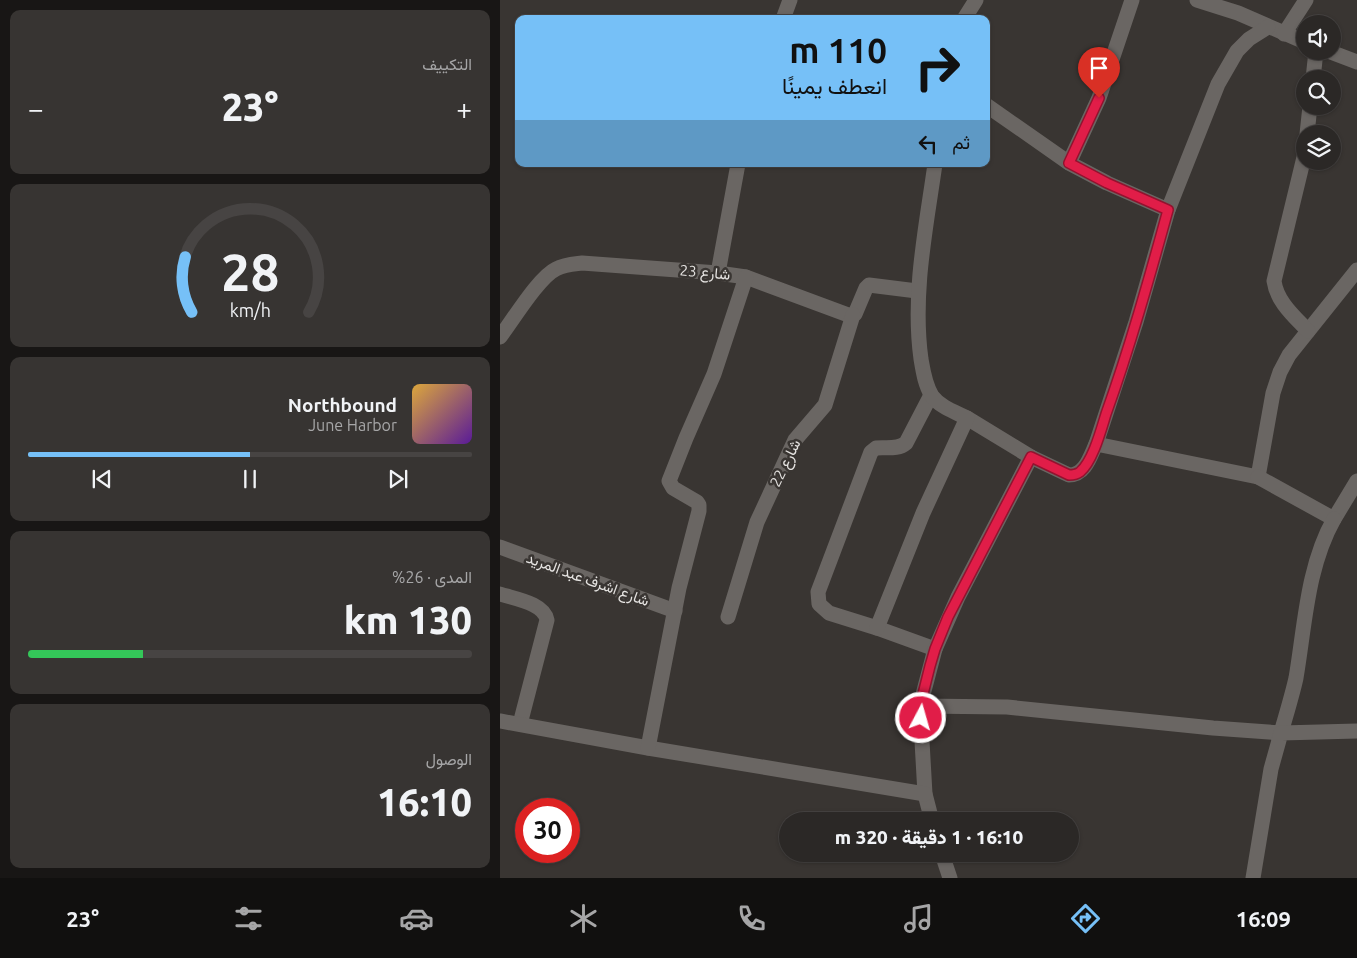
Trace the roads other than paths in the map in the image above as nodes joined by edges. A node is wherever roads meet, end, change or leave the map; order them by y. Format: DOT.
graph roads {
  1 [pos="790,0"];
  2 [pos="976,0"];
  3 [pos="1132,0"];
  4 [pos="1197,0"];
  5 [pos="1306,0"];
  6 [pos="784,15"];
  7 [pos="967,15"];
  8 [pos="1268,27"];
  9 [pos="1284,34"];
  10 [pos="1296,39"];
  11 [pos="1341,56"];
  12 [pos="1357,62"];
  13 [pos="990,108"];
  14 [pos="1069,163"];
  15 [pos="737,167"];
  16 [pos="935,167"];
  17 [pos="1301,170"];
  18 [pos="1168,210"];
  19 [pos="1357,270"];
  20 [pos="718,273"];
  21 [pos="746,276"];
  22 [pos="917,291"];
  23 [pos="853,315"];
  24 [pos="1308,331"];
  25 [pos="500,337"];
  26 [pos="931,395"];
  27 [pos="967,418"];
  28 [pos="1096,444"];
  29 [pos="1031,457"];
  30 [pos="1258,477"];
  31 [pos="1356,485"];
  32 [pos="1334,519"];
  33 [pos="500,547"];
  34 [pos="500,594"];
  35 [pos="675,611"];
  36 [pos="728,617"];
  37 [pos="877,628"];
  38 [pos="935,649"];
  39 [pos="920,706"];
  40 [pos="500,720"];
  41 [pos="520,724"];
  42 [pos="1357,731"];
  43 [pos="1281,733"];
  44 [pos="648,748"];
  45 [pos="925,794"];
  46 [pos="930,812"];
  47 [pos="945,862"];
  48 [pos="950,878"];
  49 [pos="1254,878"];
  1 -- 6 [label="street"];
  2 -- 7 [label="street"];
  3 -- 14 [label="street"];
  4 -- 8 [label="street"];
  5 -- 9 [label="street"];
  8 -- 9 [label="street"];
  8 -- 18 [label="street"];
  9 -- 10 [label="street"];
  11 -- 12 [label="street"];
  13 -- 14 [label="street"];
  14 -- 18 [label="street"];
  15 -- 20 [label="street"];
  16 -- 22 [label="street"];
  17 -- 24 [label="street"];
  18 -- 28 [label="street"];
  19 -- 24 [label="street"];
  20 -- 21 [label="street, شارع 23"];
  20 -- 25 [label="street, شارع 23"];
  21 -- 23 [label="street, شارع 23"];
  21 -- 35 [label="street"];
  22 -- 23 [label="street"];
  22 -- 26 [label="street"];
  23 -- 36 [label="street, شارع 22"];
  24 -- 30 [label="street"];
  26 -- 27 [label="street"];
  26 -- 37 [label="street"];
  27 -- 29 [label="street"];
  27 -- 37 [label="street"];
  28 -- 29 [label="street"];
  28 -- 30 [label="street"];
  29 -- 38 [label="street"];
  30 -- 32 [label="street"];
  31 -- 32 [label="street"];
  32 -- 43 [label="street"];
  33 -- 35 [label="street, شارع اشرف عبد المريد"];
  34 -- 41 [label="street"];
  35 -- 44 [label="street"];
  37 -- 38 [label="street"];
  38 -- 39 [label="street"];
  39 -- 43 [label="street"];
  39 -- 45 [label="street"];
  40 -- 41 [label="street"];
  41 -- 44 [label="street"];
  42 -- 43 [label="street"];
  43 -- 49 [label="street"];
  44 -- 45 [label="street"];
  45 -- 46 [label="street"];
  47 -- 48 [label="street"];
}
